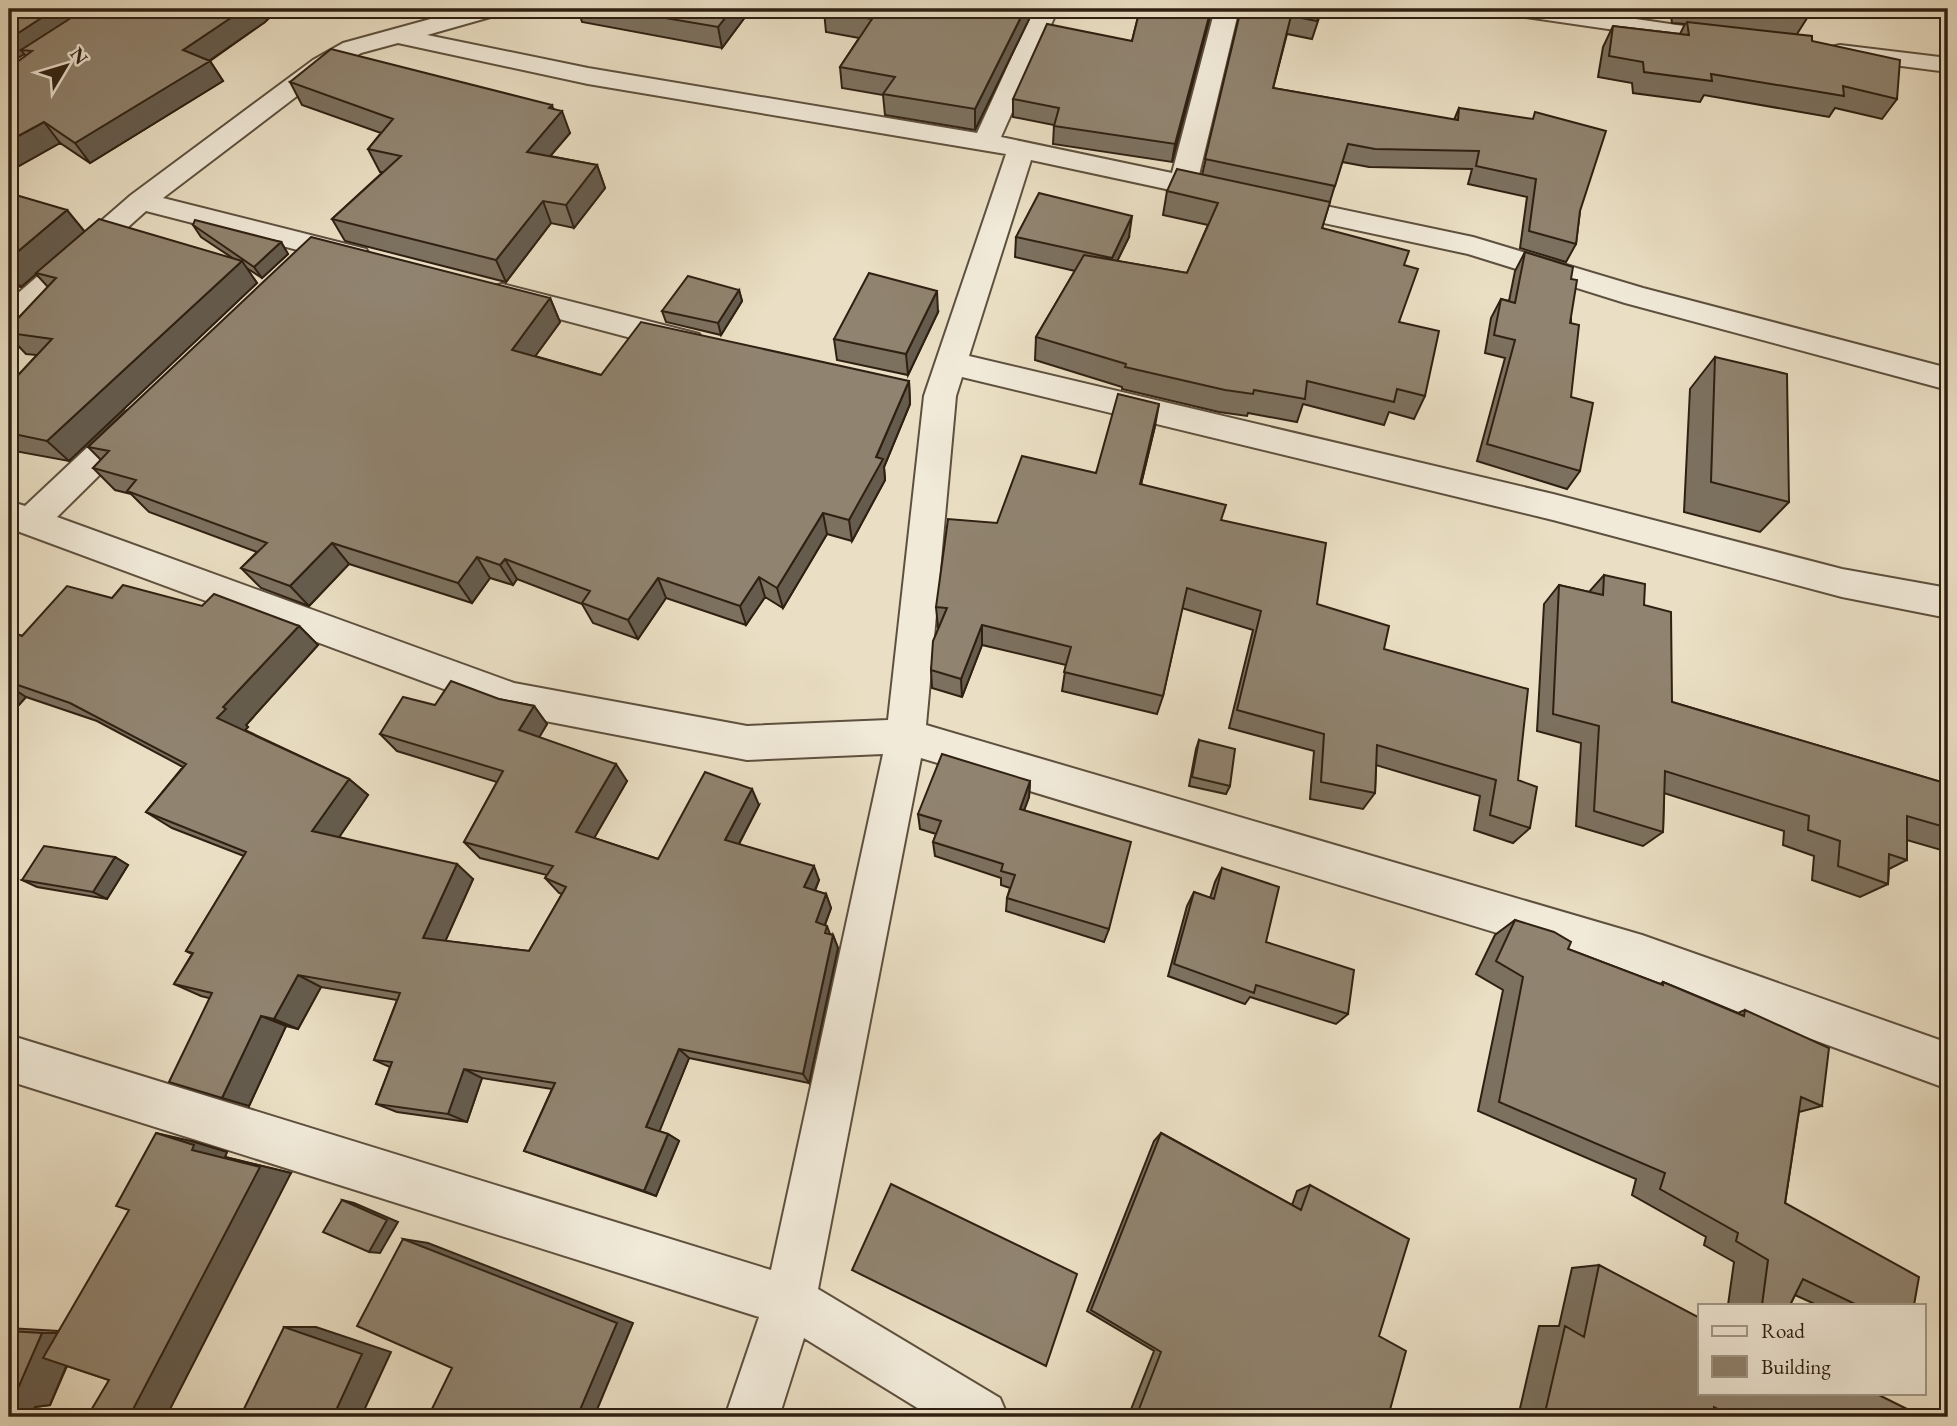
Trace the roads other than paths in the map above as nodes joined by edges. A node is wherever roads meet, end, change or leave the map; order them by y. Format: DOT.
graph roads {
  1 [pos="493,9"];
  2 [pos="1046,9"];
  3 [pos="1220,9"];
  4 [pos="1227,9"];
  5 [pos="1519,9"];
  6 [pos="1648,20"];
  7 [pos="399,36"];
  8 [pos="1760,43"];
  9 [pos="1814,49"];
  10 [pos="1948,65"];
  11 [pos="1004,146"];
  12 [pos="1184,184"];
  13 [pos="141,201"];
  14 [pos="383,263"];
  15 [pos="475,287"];
  16 [pos="9,317"];
  17 [pos="713,347"];
  18 [pos="1948,379"];
  19 [pos="934,383"];
  20 [pos="159,398"];
  21 [pos="20,518"];
  22 [pos="1948,603"];
  23 [pos="906,736"];
  24 [pos="9,1058"];
  25 [pos="1948,1066"];
  26 [pos="790,1301"];
  27 [pos="752,1417"];
  28 [pos="981,1417"];
  1 -- 7 [label="street"];
  2 -- 11 [label="street"];
  3 -- 4 [label="street"];
  4 -- 12 [label="street"];
  5 -- 6 [label="street"];
  6 -- 8 [label="street"];
  7 -- 11 [label="street"];
  7 -- 13 [label="street"];
  9 -- 10 [label="street"];
  11 -- 12 [label="street"];
  11 -- 19 [label="street"];
  12 -- 18 [label="street"];
  13 -- 14 [label="street"];
  13 -- 16 [label="street"];
  15 -- 17 [label="street"];
  19 -- 22 [label="street"];
  19 -- 23 [label="street"];
  20 -- 21 [label="street"];
  21 -- 23 [label="street"];
  23 -- 25 [label="street"];
  23 -- 26 [label="street"];
  24 -- 26 [label="street"];
  26 -- 27 [label="street"];
  26 -- 28 [label="street"];
}
